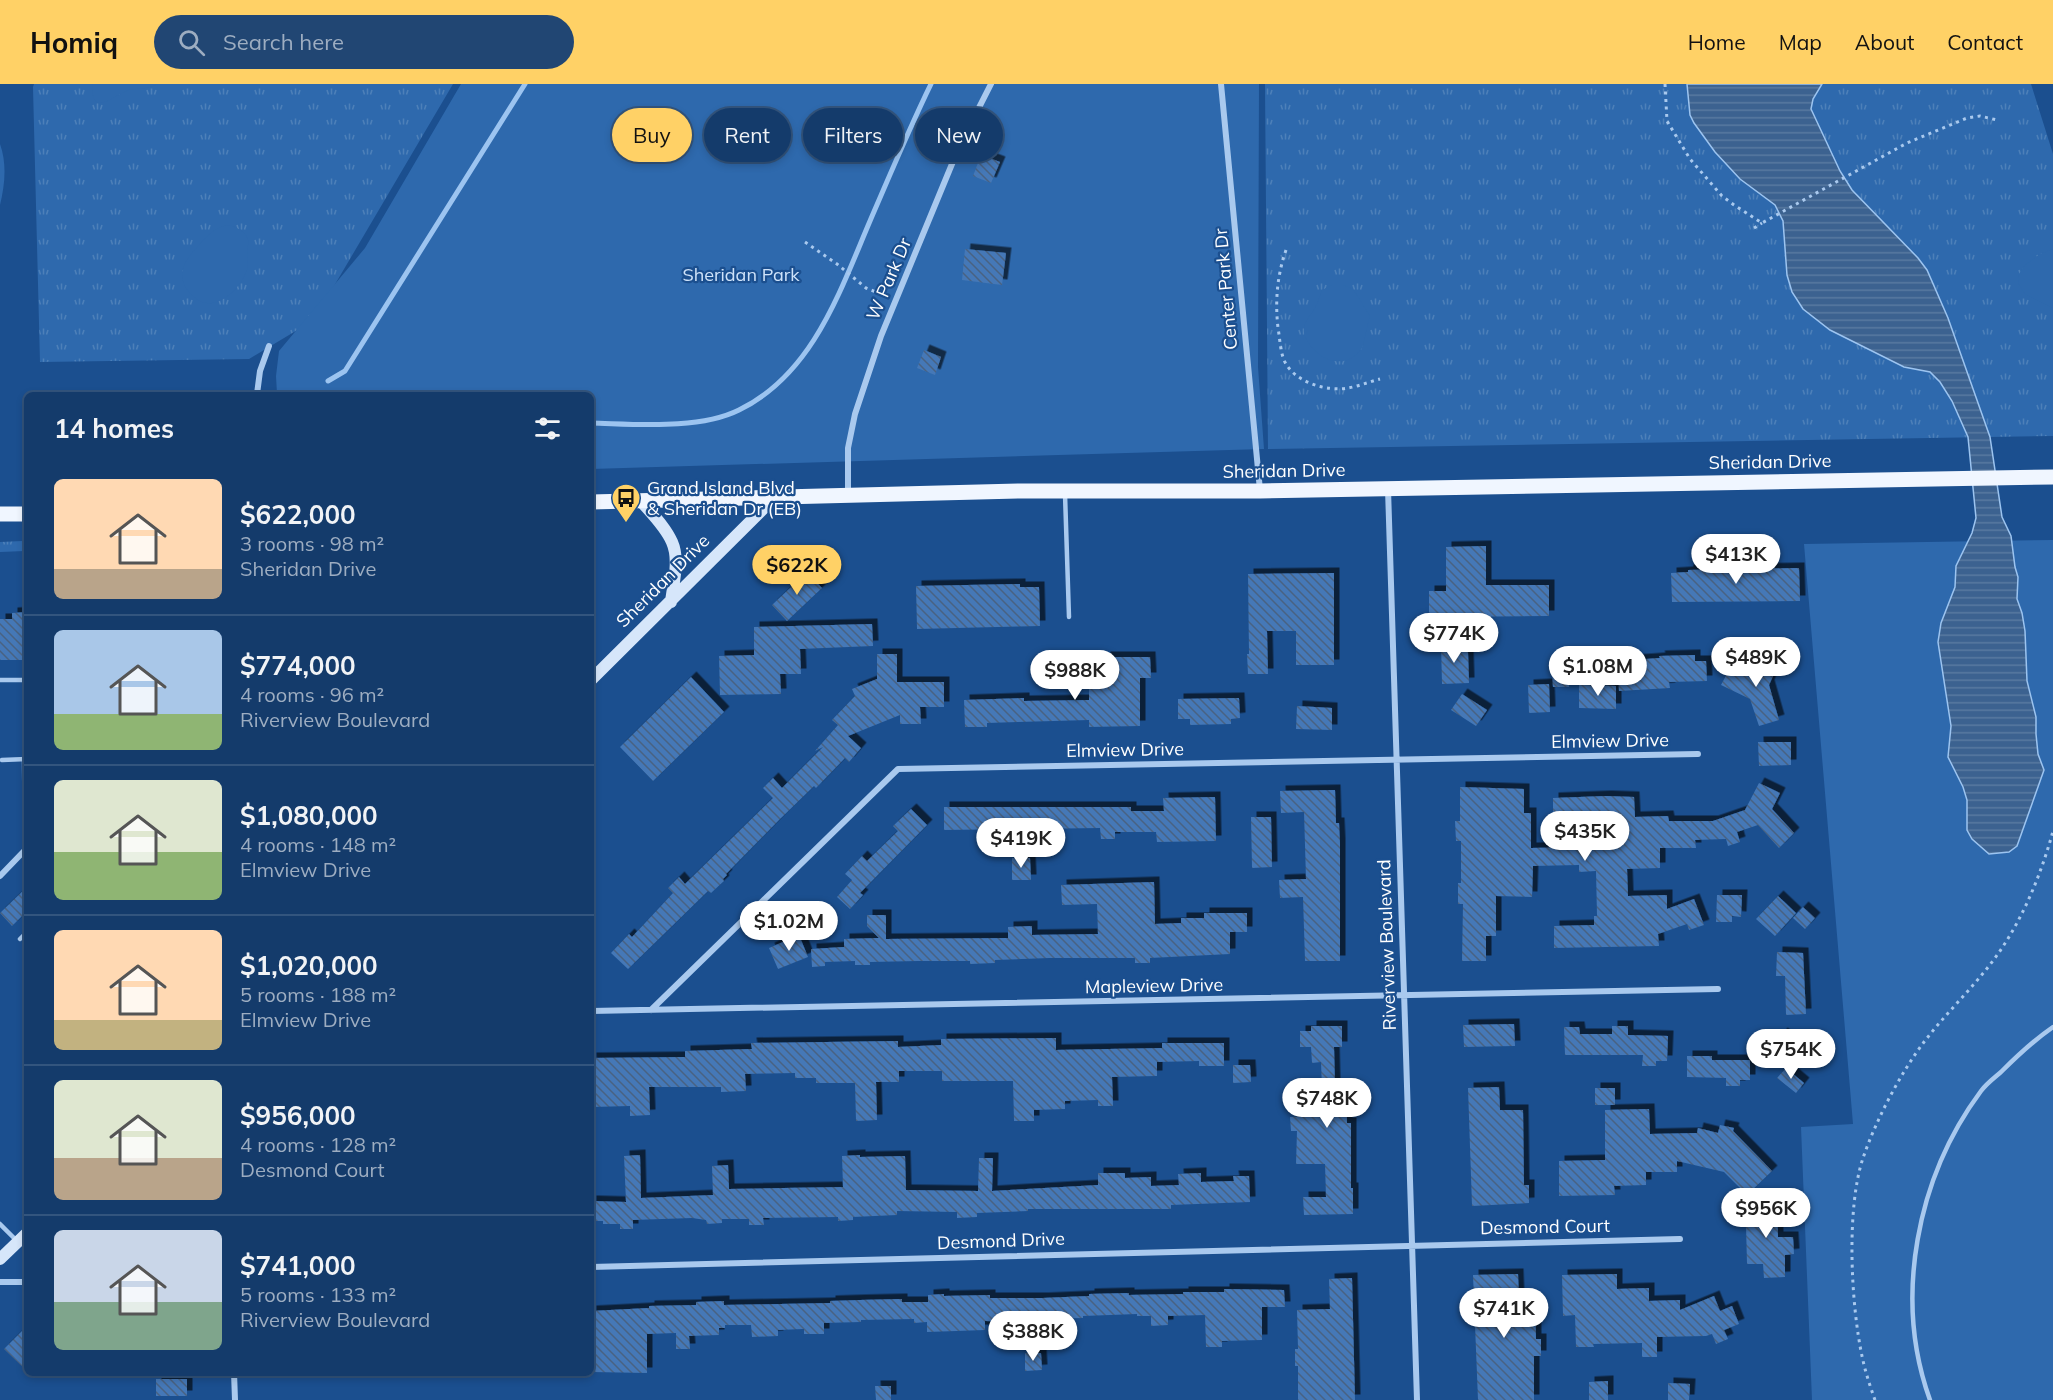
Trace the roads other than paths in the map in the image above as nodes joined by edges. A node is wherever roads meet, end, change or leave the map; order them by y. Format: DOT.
graph roads {
  1 [pos="991,84"];
  2 [pos="1221,84"];
  3 [pos="269,346"];
  4 [pos="257,392"];
  5 [pos="2053,477"];
  6 [pos="1388,488"];
  7 [pos="1065,491"];
  8 [pos="1260,491"];
  9 [pos="848,495"];
  10 [pos="775,497"];
  11 [pos="640,501"];
  12 [pos="594,502"];
  13 [pos="0,514"];
  14 [pos="24,514"];
  15 [pos="670,602"];
  16 [pos="1069,617"];
  17 [pos="594,677"];
  18 [pos="0,680"];
  19 [pos="24,680"];
  20 [pos="1698,754"];
  21 [pos="24,759"];
  22 [pos="2,760"];
  23 [pos="1396,761"];
  24 [pos="24,853"];
  25 [pos="0,876"];
  26 [pos="24,935"];
  27 [pos="20,939"];
  28 [pos="1718,990"];
  29 [pos="1404,997"];
  30 [pos="651,1010"];
  31 [pos="594,1011"];
  32 [pos="2053,1027"];
  33 [pos="0,1224"];
  34 [pos="22,1237"];
  35 [pos="1680,1239"];
  36 [pos="1411,1245"];
  37 [pos="0,1259"];
  38 [pos="594,1267"];
  39 [pos="0,1282"];
  40 [pos="24,1282"];
  41 [pos="234,1376"];
  42 [pos="235,1400"];
  43 [pos="1417,1400"];
  44 [pos="1930,1400"];
  1 -- 9 [label="street, W Park Dr"];
  2 -- 8 [label="street, Center Park Dr"];
  3 -- 4 [label="street"];
  5 -- 6 [label="main road, Sheridan Drive"];
  6 -- 8 [label="main road, Sheridan Drive"];
  6 -- 23 [label="street, Riverview Boulevard"];
  7 -- 8 [label="main road, Sheridan Drive"];
  7 -- 9 [label="main road, Sheridan Drive"];
  7 -- 16 [label="lane"];
  9 -- 10 [label="main road, Sheridan Drive"];
  10 -- 11 [label="main road"];
  10 -- 15 [label="main road, Sheridan Drive"];
  11 -- 12 [label="main road"];
  11 -- 15 [label="main road"];
  13 -- 14 [label="main road"];
  15 -- 17 [label="main road, Sheridan Drive"];
  18 -- 19 [label="lane"];
  20 -- 23 [label="street, Elmview Drive"];
  21 -- 22 [label="lane"];
  23 -- 29 [label="street, Riverview Boulevard"];
  23 -- 30 [label="street, Elmview Drive"];
  24 -- 25 [label="street"];
  26 -- 27 [label="lane"];
  28 -- 29 [label="street, Mapleview Drive"];
  29 -- 30 [label="street, Mapleview Drive"];
  29 -- 36 [label="street, Riverview Boulevard"];
  30 -- 31 [label="street, Mapleview Drive"];
  32 -- 44 [label="lane"];
  33 -- 34 [label="lane"];
  34 -- 37 [label="main road"];
  35 -- 36 [label="street, Desmond Court"];
  36 -- 38 [label="street, Desmond Drive"];
  36 -- 43 [label="street, Riverview Boulevard"];
  39 -- 40 [label="street"];
  41 -- 42 [label="street"];
}
